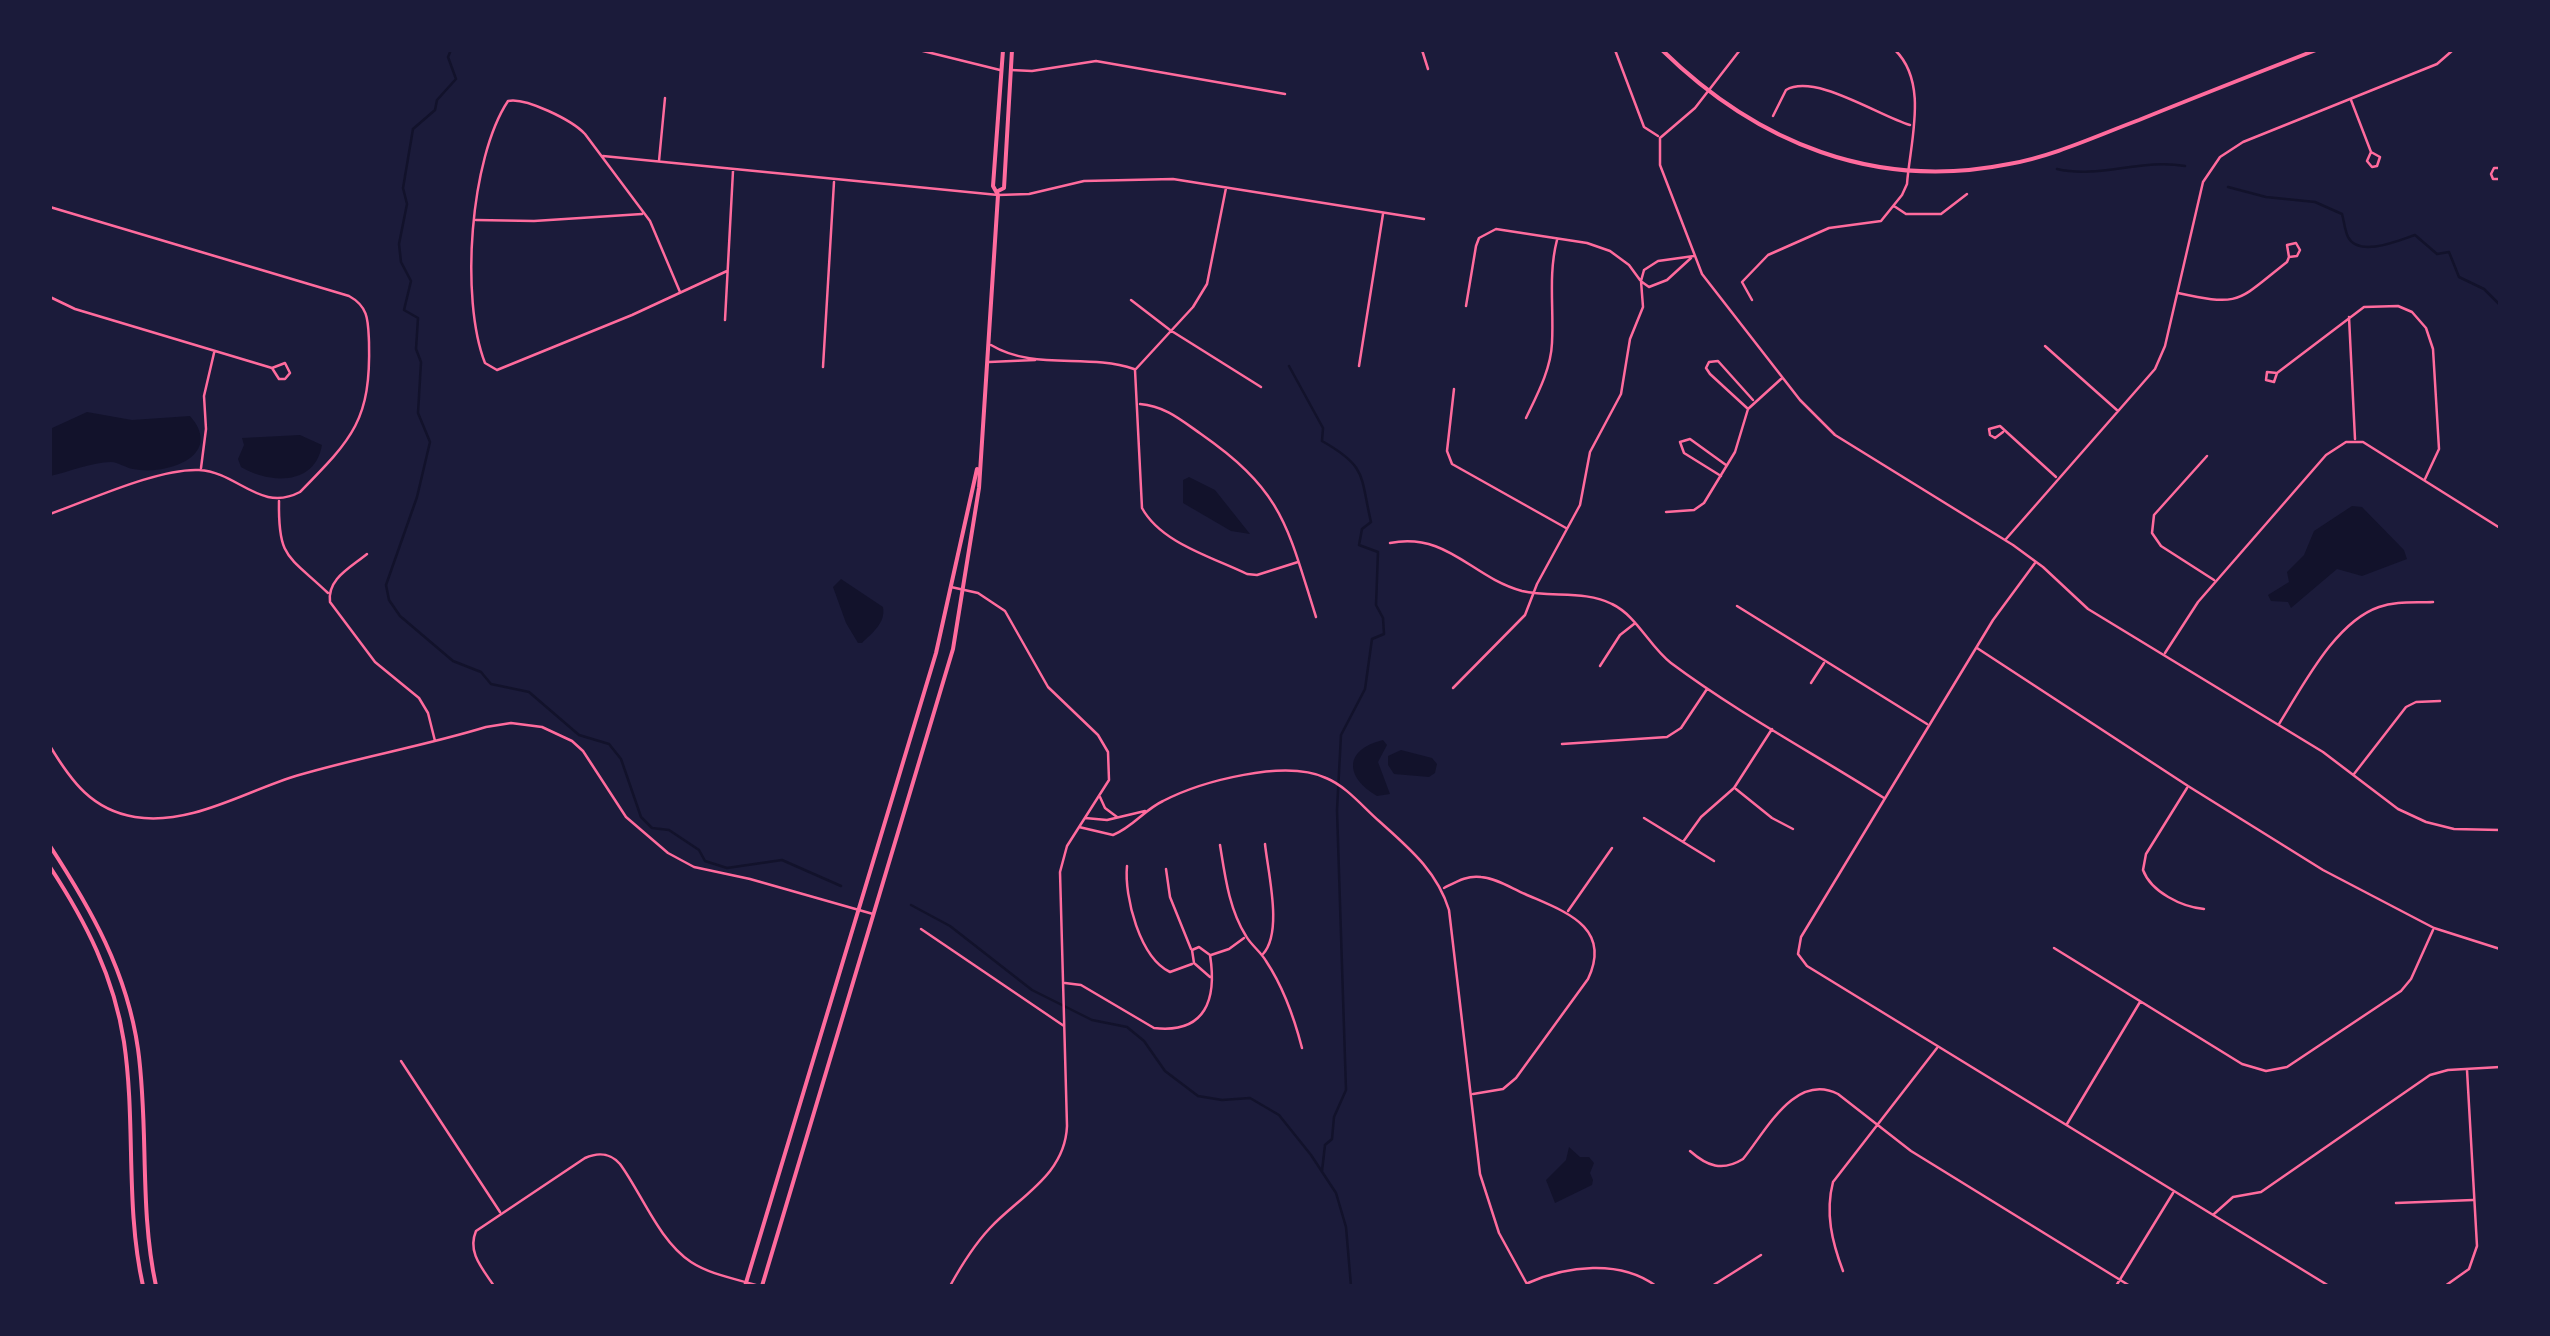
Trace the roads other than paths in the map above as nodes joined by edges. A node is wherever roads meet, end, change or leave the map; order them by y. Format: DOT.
graph roads {
  1 [pos="919,50"];
  2 [pos="1003,50"];
  3 [pos="1012,50"];
  4 [pos="1422,50"];
  5 [pos="1615,50"];
  6 [pos="1662,50"];
  7 [pos="1740,50"];
  8 [pos="1895,50"];
  9 [pos="2316,50"];
  10 [pos="2453,50"];
  11 [pos="1428,68"];
  12 [pos="1002,70"];
  13 [pos="1011,70"];
  14 [pos="1707,92"];
  15 [pos="1285,94"];
  16 [pos="665,98"];
  17 [pos="2350,99"];
  18 [pos="1774,116"];
  19 [pos="1912,125"];
  20 [pos="1660,138"];
  21 [pos="2371,152"];
  22 [pos="603,156"];
  23 [pos="659,161"];
  24 [pos="2500,168"];
  25 [pos="734,170"];
  26 [pos="1908,170"];
  27 [pos="2500,179"];
  28 [pos="834,180"];
  29 [pos="1227,187"];
  30 [pos="998,193"];
  31 [pos="1967,194"];
  32 [pos="1894,206"];
  33 [pos="50,207"];
  34 [pos="1383,213"];
  35 [pos="645,214"];
  36 [pos="1424,219"];
  37 [pos="474,220"];
  38 [pos="1557,239"];
  39 [pos="1694,256"];
  40 [pos="2289,257"];
  41 [pos="727,271"];
  42 [pos="1640,281"];
  43 [pos="680,292"];
  44 [pos="2177,292"];
  45 [pos="50,297"];
  46 [pos="1132,300"];
  47 [pos="1752,300"];
  48 [pos="1466,306"];
  49 [pos="2349,317"];
  50 [pos="724,320"];
  51 [pos="1170,330"];
  52 [pos="989,343"];
  53 [pos="2045,346"];
  54 [pos="214,352"];
  55 [pos="1036,359"];
  56 [pos="987,362"];
  57 [pos="1359,366"];
  58 [pos="272,368"];
  59 [pos="822,368"];
  60 [pos="1135,370"];
  61 [pos="2276,373"];
  62 [pos="1782,378"];
  63 [pos="1261,387"];
  64 [pos="1454,388"];
  65 [pos="1754,400"];
  66 [pos="1137,403"];
  67 [pos="1748,409"];
  68 [pos="2118,411"];
  69 [pos="1526,418"];
  70 [pos="2003,432"];
  71 [pos="2355,440"];
  72 [pos="2207,456"];
  73 [pos="978,464"];
  74 [pos="1727,466"];
  75 [pos="201,470"];
  76 [pos="1721,476"];
  77 [pos="2057,478"];
  78 [pos="2424,480"];
  79 [pos="279,499"];
  80 [pos="1666,512"];
  81 [pos="50,514"];
  82 [pos="1567,528"];
  83 [pos="2500,528"];
  84 [pos="2005,540"];
  85 [pos="1390,542"];
  86 [pos="367,554"];
  87 [pos="1298,562"];
  88 [pos="2036,562"];
  89 [pos="2216,580"];
  90 [pos="952,586"];
  91 [pos="965,589"];
  92 [pos="329,594"];
  93 [pos="1534,594"];
  94 [pos="2433,602"];
  95 [pos="1738,606"];
  96 [pos="1316,617"];
  97 [pos="1635,624"];
  98 [pos="1976,648"];
  99 [pos="2164,654"];
  100 [pos="1825,661"];
  101 [pos="1600,666"];
  102 [pos="1812,683"];
  103 [pos="1453,688"];
  104 [pos="1708,688"];
  105 [pos="2440,701"];
  106 [pos="2278,725"];
  107 [pos="1930,726"];
  108 [pos="1773,728"];
  109 [pos="436,742"];
  110 [pos="1562,744"];
  111 [pos="50,746"];
  112 [pos="2353,775"];
  113 [pos="2188,786"];
  114 [pos="1734,788"];
  115 [pos="1100,795"];
  116 [pos="1885,798"];
  117 [pos="1146,811"];
  118 [pos="1118,817"];
  119 [pos="1084,818"];
  120 [pos="1644,818"];
  121 [pos="1079,826"];
  122 [pos="1793,829"];
  123 [pos="2500,830"];
  124 [pos="1683,842"];
  125 [pos="1265,844"];
  126 [pos="1220,845"];
  127 [pos="50,846"];
  128 [pos="1612,848"];
  129 [pos="1714,861"];
  130 [pos="1127,866"];
  131 [pos="50,867"];
  132 [pos="1166,869"];
  133 [pos="1442,889"];
  134 [pos="858,910"];
  135 [pos="2204,910"];
  136 [pos="1567,913"];
  137 [pos="874,914"];
  138 [pos="2434,928"];
  139 [pos="921,929"];
  140 [pos="1246,937"];
  141 [pos="2054,948"];
  142 [pos="2500,949"];
  143 [pos="1192,950"];
  144 [pos="1210,955"];
  145 [pos="1262,955"];
  146 [pos="1194,963"];
  147 [pos="1210,978"];
  148 [pos="1063,983"];
  149 [pos="2140,1002"];
  150 [pos="1064,1026"];
  151 [pos="1938,1046"];
  152 [pos="1302,1048"];
  153 [pos="400,1062"];
  154 [pos="2500,1067"];
  155 [pos="2467,1068"];
  156 [pos="1471,1094"];
  157 [pos="1877,1124"];
  158 [pos="2066,1125"];
  159 [pos="1690,1151"];
  160 [pos="2174,1191"];
  161 [pos="2474,1200"];
  162 [pos="2396,1203"];
  163 [pos="501,1213"];
  164 [pos="2213,1215"];
  165 [pos="1760,1255"];
  166 [pos="1843,1271"];
  167 [pos="2120,1280"];
  168 [pos="745,1284"];
  169 [pos="1527,1285"];
  170 [pos="143,1286"];
  171 [pos="156,1286"];
  172 [pos="494,1286"];
  173 [pos="762,1286"];
  174 [pos="950,1286"];
  175 [pos="1656,1286"];
  176 [pos="1712,1286"];
  177 [pos="2116,1286"];
  178 [pos="2130,1286"];
  179 [pos="2329,1286"];
  180 [pos="2445,1286"];
  1 -- 12 [label="street"];
  2 -- 12 [label="main road"];
  3 -- 13 [label="main road"];
  4 -- 11 [label="street"];
  5 -- 20 [label="street"];
  6 -- 14 [label="main road"];
  7 -- 14 [label="street"];
  8 -- 19 [label="street"];
  9 -- 26 [label="main road"];
  10 -- 17 [label="street"];
  12 -- 30 [label="main road"];
  13 -- 15 [label="street"];
  13 -- 30 [label="main road"];
  14 -- 20 [label="street"];
  14 -- 26 [label="main road"];
  16 -- 23 [label="street"];
  17 -- 21 [label="street"];
  17 -- 44 [label="street"];
  18 -- 19 [label="street"];
  19 -- 26 [label="street"];
  20 -- 39 [label="street"];
  22 -- 23 [label="street"];
  22 -- 35 [label="street"];
  22 -- 37 [label="street"];
  23 -- 25 [label="street"];
  24 -- 27 [label="street"];
  25 -- 28 [label="street"];
  25 -- 41 [label="street"];
  26 -- 32 [label="street"];
  28 -- 30 [label="street"];
  28 -- 59 [label="street"];
  29 -- 30 [label="street"];
  29 -- 34 [label="street"];
  29 -- 51 [label="street"];
  30 -- 52 [label="main road"];
  31 -- 32 [label="street"];
  32 -- 47 [label="street"];
  33 -- 79 [label="street"];
  34 -- 36 [label="street"];
  34 -- 57 [label="street"];
  35 -- 37 [label="street"];
  35 -- 43 [label="street"];
  37 -- 43 [label="street"];
  38 -- 42 [label="street"];
  38 -- 48 [label="street"];
  38 -- 69 [label="street"];
  39 -- 42 [label="street"];
  39 -- 42 [label="street"];
  39 -- 62 [label="street"];
  40 -- 44 [label="street"];
  41 -- 43 [label="street"];
  41 -- 50 [label="street"];
  42 -- 82 [label="street"];
  44 -- 68 [label="street"];
  45 -- 54 [label="street"];
  46 -- 51 [label="street"];
  49 -- 61 [label="street"];
  49 -- 71 [label="street"];
  49 -- 78 [label="street"];
  51 -- 60 [label="street"];
  51 -- 63 [label="street"];
  52 -- 55 [label="street"];
  52 -- 56 [label="main road"];
  53 -- 68 [label="street"];
  54 -- 58 [label="street"];
  54 -- 75 [label="street"];
  55 -- 56 [label="street"];
  55 -- 60 [label="street"];
  56 -- 73 [label="main road"];
  60 -- 66 [label="street"];
  62 -- 65 [label="street"];
  62 -- 84 [label="street"];
  64 -- 82 [label="street"];
  65 -- 67 [label="street"];
  65 -- 67 [label="street"];
  66 -- 87 [label="street"];
  66 -- 87 [label="street"];
  67 -- 74 [label="street"];
  68 -- 77 [label="street"];
  70 -- 77 [label="street"];
  71 -- 78 [label="street"];
  71 -- 89 [label="street"];
  72 -- 89 [label="street"];
  73 -- 90 [label="main road"];
  73 -- 91 [label="main road"];
  74 -- 76 [label="street"];
  74 -- 76 [label="street"];
  75 -- 79 [label="street"];
  75 -- 81 [label="street"];
  76 -- 80 [label="street"];
  77 -- 84 [label="street"];
  78 -- 83 [label="street"];
  79 -- 92 [label="street"];
  82 -- 93 [label="street"];
  84 -- 88 [label="street"];
  85 -- 93 [label="street"];
  86 -- 92 [label="street"];
  87 -- 96 [label="street"];
  88 -- 98 [label="street"];
  88 -- 99 [label="street"];
  89 -- 99 [label="street"];
  90 -- 91 [label="street"];
  90 -- 134 [label="main road"];
  91 -- 115 [label="street"];
  91 -- 137 [label="main road"];
  92 -- 109 [label="street"];
  93 -- 97 [label="street"];
  93 -- 103 [label="street"];
  94 -- 106 [label="street"];
  95 -- 100 [label="street"];
  97 -- 101 [label="street"];
  97 -- 104 [label="street"];
  98 -- 107 [label="street"];
  98 -- 113 [label="street"];
  99 -- 106 [label="street"];
  100 -- 102 [label="street"];
  100 -- 107 [label="street"];
  104 -- 108 [label="street"];
  104 -- 110 [label="street"];
  105 -- 112 [label="street"];
  106 -- 112 [label="street"];
  107 -- 116 [label="street"];
  108 -- 114 [label="street"];
  108 -- 116 [label="street"];
  109 -- 111 [label="street"];
  109 -- 134 [label="street"];
  112 -- 123 [label="street"];
  113 -- 135 [label="street"];
  113 -- 138 [label="street"];
  114 -- 122 [label="street"];
  114 -- 124 [label="street"];
  115 -- 118 [label="street"];
  115 -- 119 [label="street"];
  116 -- 151 [label="street"];
  117 -- 118 [label="street"];
  117 -- 121 [label="street"];
  117 -- 133 [label="street"];
  118 -- 119 [label="street"];
  119 -- 121 [label="street"];
  120 -- 124 [label="street"];
  121 -- 148 [label="street"];
  124 -- 129 [label="street"];
  125 -- 145 [label="street"];
  126 -- 140 [label="street"];
  127 -- 171 [label="main road"];
  128 -- 136 [label="street"];
  130 -- 146 [label="street"];
  131 -- 170 [label="main road"];
  132 -- 143 [label="street"];
  133 -- 136 [label="street"];
  133 -- 156 [label="street"];
  134 -- 137 [label="street"];
  134 -- 168 [label="main road"];
  136 -- 156 [label="street"];
  137 -- 173 [label="main road"];
  138 -- 142 [label="street"];
  138 -- 149 [label="street"];
  139 -- 150 [label="street"];
  140 -- 144 [label="street"];
  140 -- 145 [label="street"];
  141 -- 149 [label="street"];
  143 -- 144 [label="street"];
  143 -- 146 [label="street"];
  144 -- 147 [label="street"];
  145 -- 152 [label="street"];
  146 -- 147 [label="street"];
  147 -- 148 [label="street"];
  148 -- 150 [label="street"];
  149 -- 158 [label="street"];
  150 -- 174 [label="street"];
  151 -- 157 [label="street"];
  151 -- 158 [label="street"];
  153 -- 163 [label="street"];
  154 -- 155 [label="street"];
  155 -- 161 [label="street"];
  155 -- 164 [label="street"];
  156 -- 169 [label="street"];
  157 -- 159 [label="street"];
  157 -- 166 [label="street"];
  157 -- 167 [label="street"];
  158 -- 160 [label="street"];
  160 -- 164 [label="street"];
  160 -- 167 [label="street"];
  161 -- 162 [label="street"];
  161 -- 180 [label="street"];
  163 -- 168 [label="street"];
  163 -- 172 [label="street"];
  164 -- 179 [label="street"];
  165 -- 176 [label="street"];
  167 -- 177 [label="street"];
  167 -- 178 [label="street"];
  168 -- 173 [label="street"];
  169 -- 175 [label="street"];
}
